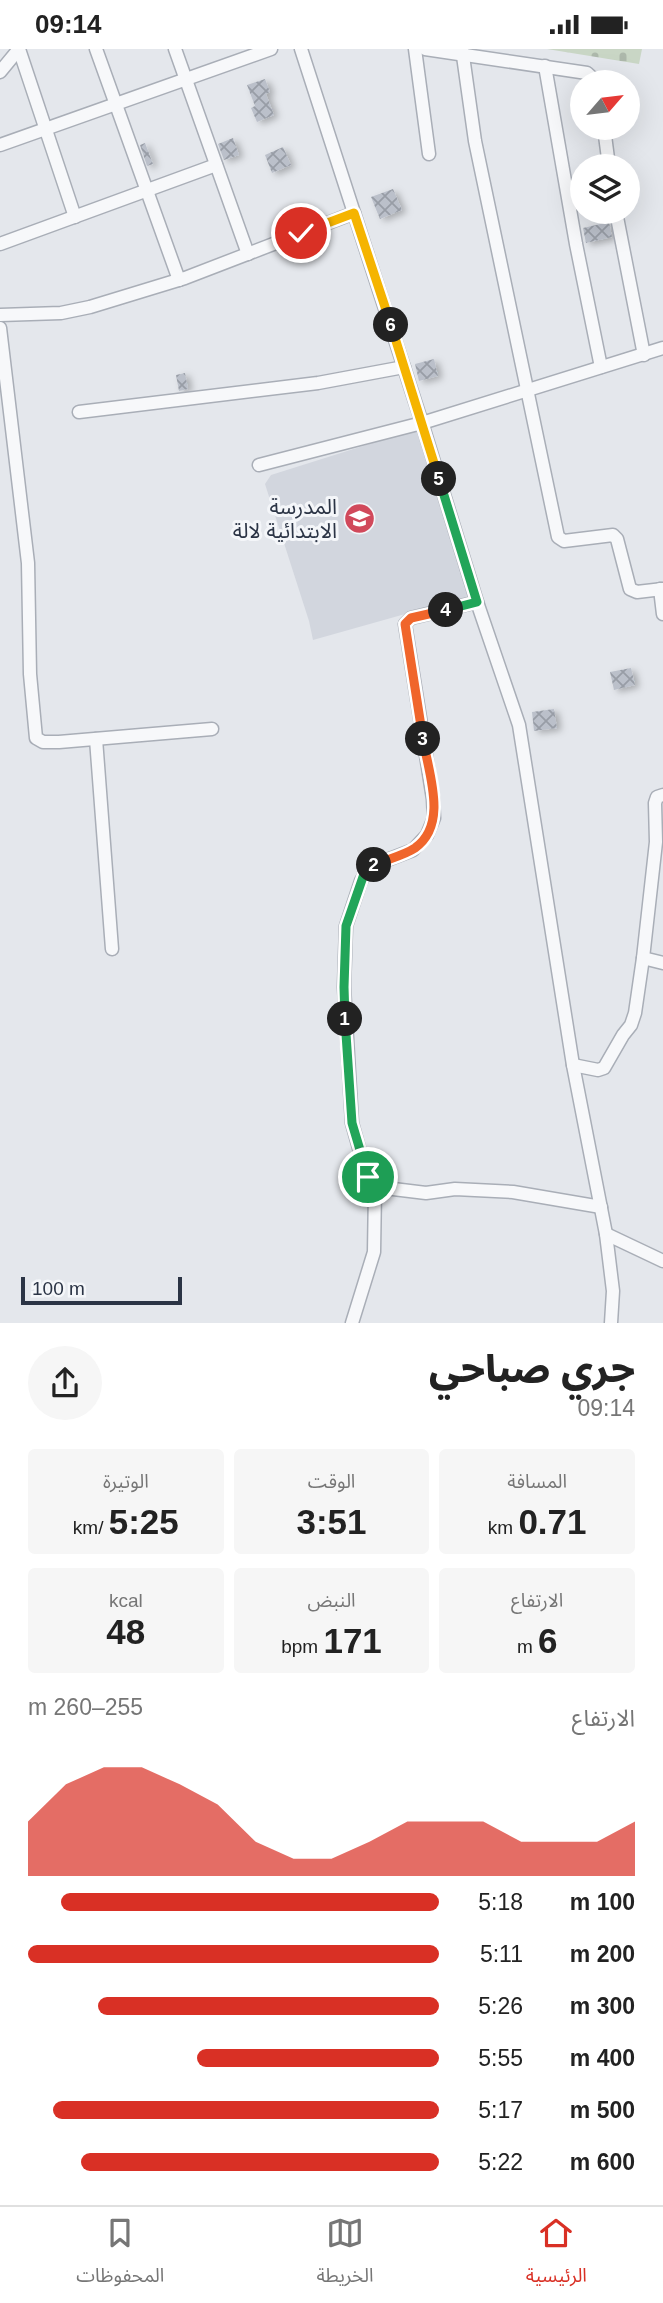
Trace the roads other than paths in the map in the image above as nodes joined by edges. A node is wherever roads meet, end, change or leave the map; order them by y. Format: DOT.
graph roads {
  1 [pos="19,49"];
  2 [pos="96,49"];
  3 [pos="175,49"];
  4 [pos="271,49"];
  5 [pos="301,49"];
  6 [pos="415,49"];
  7 [pos="425,49"];
  8 [pos="462,51"];
  9 [pos="545,67"];
  10 [pos="570,71"];
  11 [pos="0,72"];
  12 [pos="185,79"];
  13 [pos="116,105"];
  14 [pos="47,128"];
  15 [pos="0,145"];
  16 [pos="429,154"];
  17 [pos="216,165"];
  18 [pos="146,191"];
  19 [pos="354,213"];
  20 [pos="75,217"];
  21 [pos="618,224"];
  22 [pos="0,244"];
  23 [pos="248,254"];
  24 [pos="179,280"];
  25 [pos="0,314"];
  26 [pos="0,328"];
  27 [pos="663,348"];
  28 [pos="644,355"];
  29 [pos="404,367"];
  30 [pos="601,367"];
  31 [pos="527,390"];
  32 [pos="79,412"];
  33 [pos="422,423"];
  34 [pos="260,465"];
  35 [pos="662,589"];
  36 [pos="477,602"];
  37 [pos="663,614"];
  38 [pos="212,729"];
  39 [pos="96,739"];
  40 [pos="663,795"];
  41 [pos="112,949"];
  42 [pos="643,958"];
  43 [pos="663,963"];
  44 [pos="573,1065"];
  45 [pos="375,1190"];
  46 [pos="601,1207"];
  47 [pos="606,1234"];
  48 [pos="663,1261"];
  49 [pos="352,1323"];
  50 [pos="611,1323"];
  1 -- 11 [label="street"];
  1 -- 14 [label="street"];
  2 -- 13 [label="street"];
  3 -- 12 [label="street"];
  4 -- 12 [label="street"];
  5 -- 19 [label="street"];
  6 -- 16 [label="street"];
  7 -- 8 [label="street"];
  8 -- 9 [label="street"];
  8 -- 31 [label="street"];
  9 -- 10 [label="street"];
  9 -- 30 [label="street"];
  12 -- 13 [label="street"];
  12 -- 17 [label="street"];
  13 -- 14 [label="street"];
  13 -- 18 [label="street"];
  14 -- 15 [label="street"];
  14 -- 20 [label="street"];
  17 -- 18 [label="street"];
  17 -- 23 [label="street"];
  18 -- 20 [label="street"];
  18 -- 24 [label="street"];
  19 -- 23 [label="street"];
  19 -- 29 [label="street"];
  20 -- 22 [label="street"];
  21 -- 28 [label="street"];
  23 -- 24 [label="street"];
  24 -- 25 [label="street"];
  26 -- 39 [label="street"];
  27 -- 28 [label="street"];
  28 -- 30 [label="street"];
  29 -- 32 [label="street"];
  29 -- 33 [label="street"];
  30 -- 31 [label="street"];
  31 -- 33 [label="street"];
  31 -- 35 [label="street"];
  33 -- 34 [label="street"];
  33 -- 36 [label="street"];
  35 -- 37 [label="street"];
  36 -- 44 [label="street"];
  36 -- 45 [label="street"];
  38 -- 39 [label="street"];
  39 -- 41 [label="street"];
  40 -- 42 [label="street"];
  42 -- 43 [label="street"];
  42 -- 44 [label="street"];
  44 -- 46 [label="street"];
  45 -- 46 [label="street"];
  45 -- 49 [label="street"];
  46 -- 47 [label="street"];
  47 -- 48 [label="street"];
  47 -- 50 [label="street"];
}
